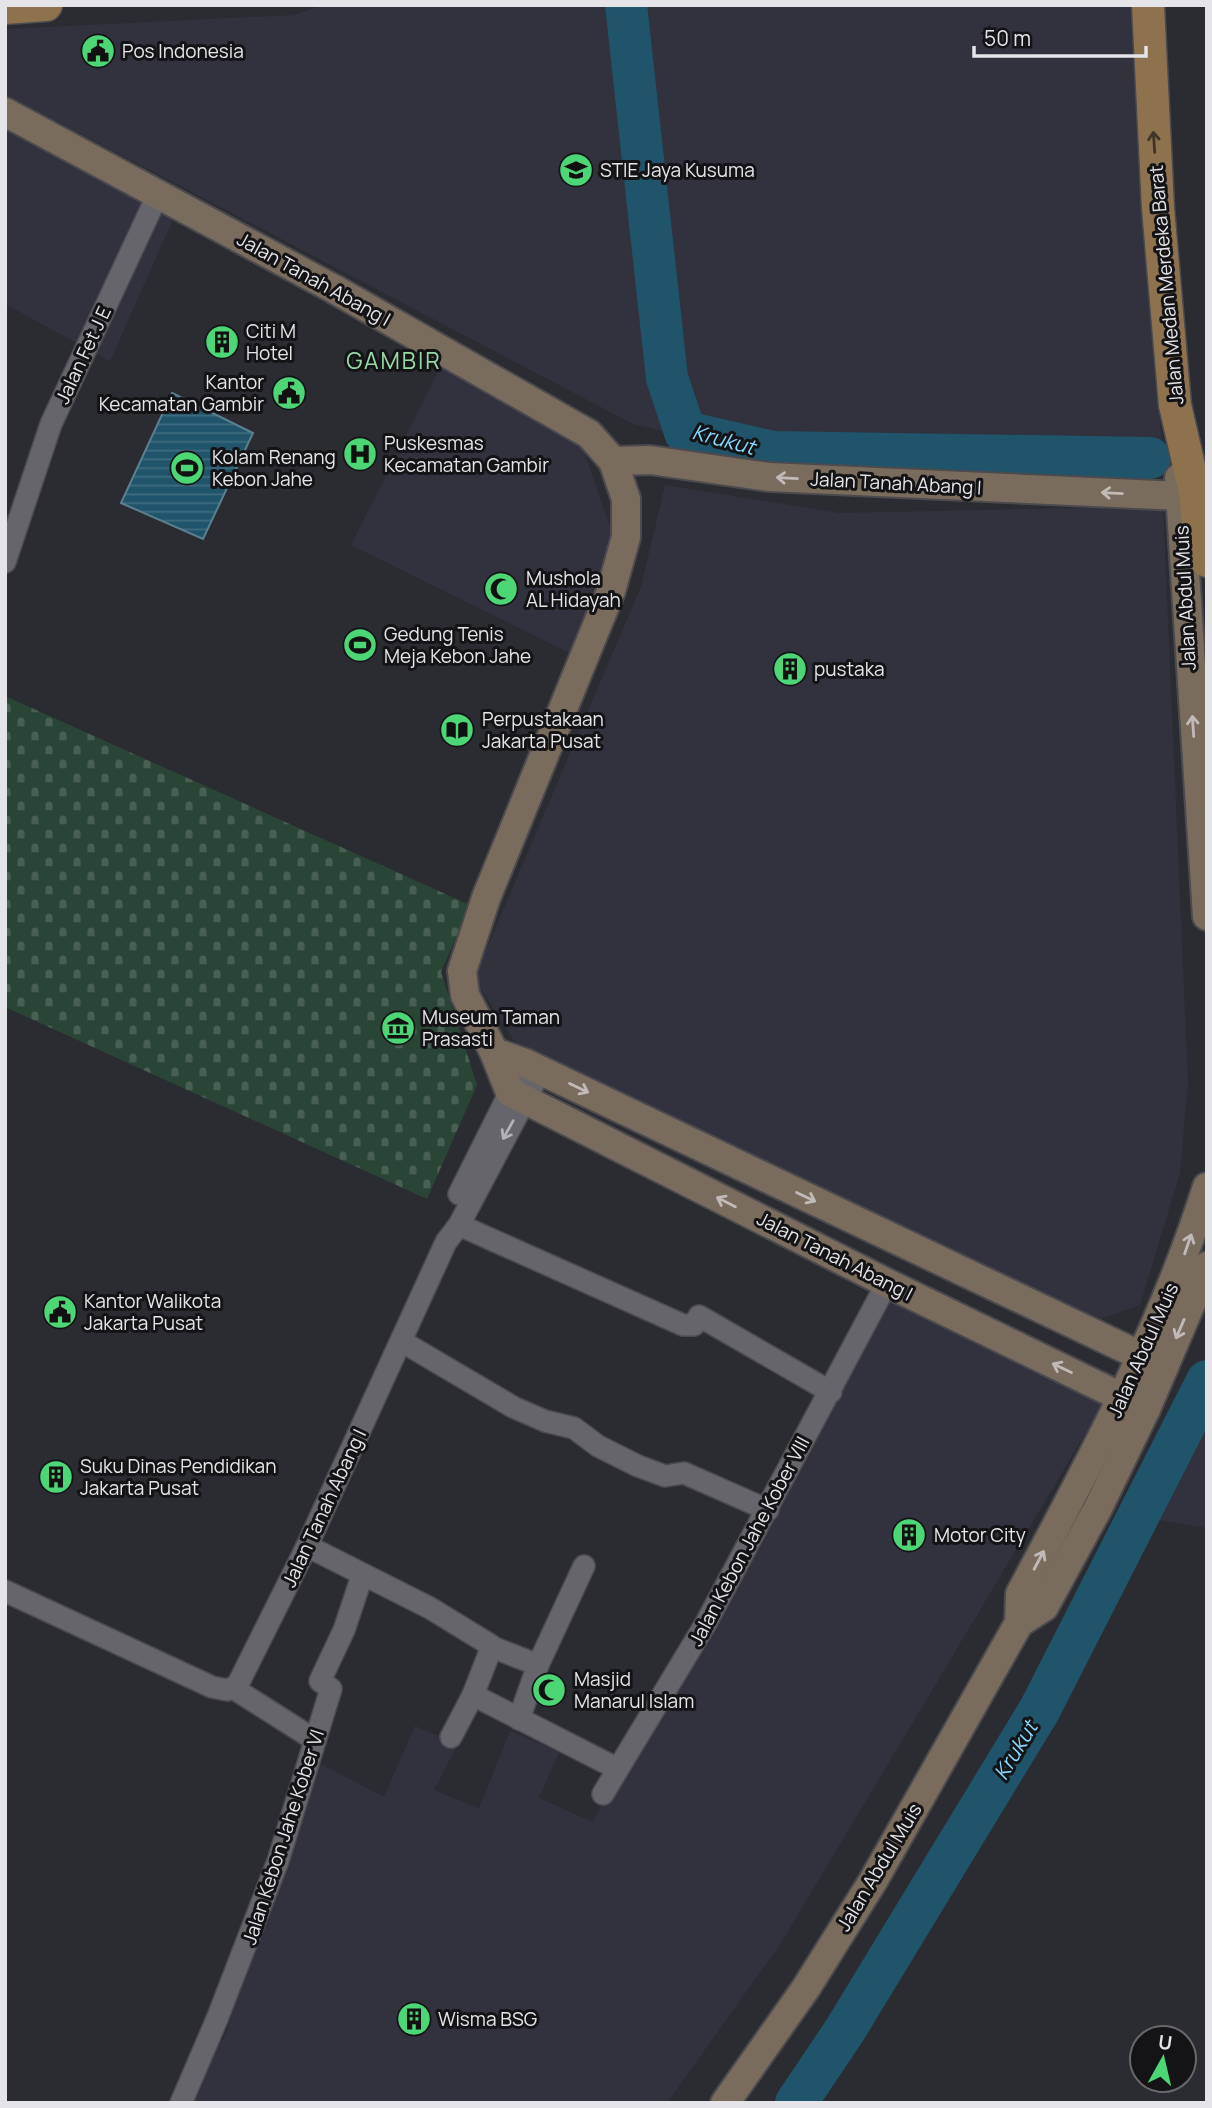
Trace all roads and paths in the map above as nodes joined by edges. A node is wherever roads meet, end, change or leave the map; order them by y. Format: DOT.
graph roads {
  1 [pos="46,5"];
  2 [pos="1148,5"];
  3 [pos="5,8"];
  4 [pos="5,112"];
  5 [pos="158,194"];
  6 [pos="1175,405"];
  7 [pos="613,461"];
  8 [pos="1180,496"];
  9 [pos="12,515"];
  10 [pos="1207,561"];
  11 [pos="5,562"];
  12 [pos="1207,916"];
  13 [pos="494,1052"];
  14 [pos="533,1066"];
  15 [pos="517,1096"];
  16 [pos="1207,1187"];
  17 [pos="459,1225"];
  18 [pos="446,1242"];
  19 [pos="1207,1266"];
  20 [pos="887,1283"];
  21 [pos="401,1341"];
  22 [pos="1153,1362"];
  23 [pos="831,1392"];
  24 [pos="1135,1404"];
  25 [pos="768,1510"];
  26 [pos="307,1546"];
  27 [pos="584,1566"];
  28 [pos="362,1576"];
  29 [pos="5,1591"];
  30 [pos="492,1647"];
  31 [pos="538,1665"];
  32 [pos="230,1689"];
  33 [pos="473,1695"];
  34 [pos="519,1719"];
  35 [pos="451,1737"];
  36 [pos="315,1740"];
  37 [pos="618,1769"];
  38 [pos="603,1794"];
  39 [pos="181,2103"];
  40 [pos="725,2103"];
  1 -- 3 [label="main road"];
  6 -- 2 [label="main road, Jalan Medan Merdeka Barat, one-way"];
  4 -- 5 [label="street, Jalan Tanah Abang I"];
  5 -- 7 [label="street, Jalan Tanah Abang I"];
  5 -- 9 [label="street, Jalan Fet J E"];
  6 -- 8 [label="street, Jalan Abdul Muis"];
  6 -- 10 [label="main road, Jalan Medan Merdeka Barat"];
  8 -- 7 [label="street, Jalan Tanah Abang I, one-way"];
  7 -- 13 [label="street, Jalan Tanah Abang I"];
  12 -- 8 [label="street, Jalan Abdul Muis, one-way"];
  9 -- 11 [label="street, Jalan Fet J E"];
  13 -- 14 [label="street, Jalan Tanah Abang I"];
  13 -- 15 [label="street, Jalan Tanah Abang I"];
  14 -- 15 [label="street, Jalan Tanah Abang I"];
  14 -- 22 [label="street, Jalan Tanah Abang I, one-way"];
  15 -- 17 [label="street, Jalan Tanah Abang I, one-way"];
  15 -- 18 [label="street, Jalan Tanah Abang I"];
  20 -- 15 [label="street, Jalan Tanah Abang I, one-way"];
  22 -- 16 [label="street, Jalan Abdul Muis, one-way"];
  17 -- 18 [label="street, Jalan Tanah Abang I"];
  17 -- 23 [label="street"];
  18 -- 21 [label="street, Jalan Tanah Abang I"];
  19 -- 22 [label="street, Jalan Abdul Muis, one-way"];
  20 -- 23 [label="street, Jalan Kebon Jahe Kober VIII"];
  24 -- 20 [label="street, Jalan Tanah Abang I, one-way"];
  21 -- 25 [label="street"];
  21 -- 26 [label="street, Jalan Tanah Abang I"];
  22 -- 24 [label="street, Jalan Abdul Muis"];
  23 -- 25 [label="street, Jalan Kebon Jahe Kober VIII"];
  24 -- 40 [label="street, Jalan Abdul Muis"];
  25 -- 37 [label="street, Jalan Kebon Jahe Kober VIII"];
  26 -- 28 [label="street"];
  26 -- 32 [label="street, Jalan Tanah Abang I"];
  27 -- 31 [label="street"];
  28 -- 30 [label="street"];
  28 -- 36 [label="street, Jalan Kebon Jahe Kober VI"];
  29 -- 32 [label="street"];
  30 -- 31 [label="street"];
  30 -- 33 [label="street"];
  31 -- 34 [label="street"];
  32 -- 36 [label="street"];
  33 -- 34 [label="street"];
  33 -- 35 [label="street"];
  34 -- 37 [label="street"];
  36 -- 39 [label="street, Jalan Kebon Jahe Kober VI"];
  37 -- 38 [label="street, Jalan Kebon Jahe Kober VIII"];
}
